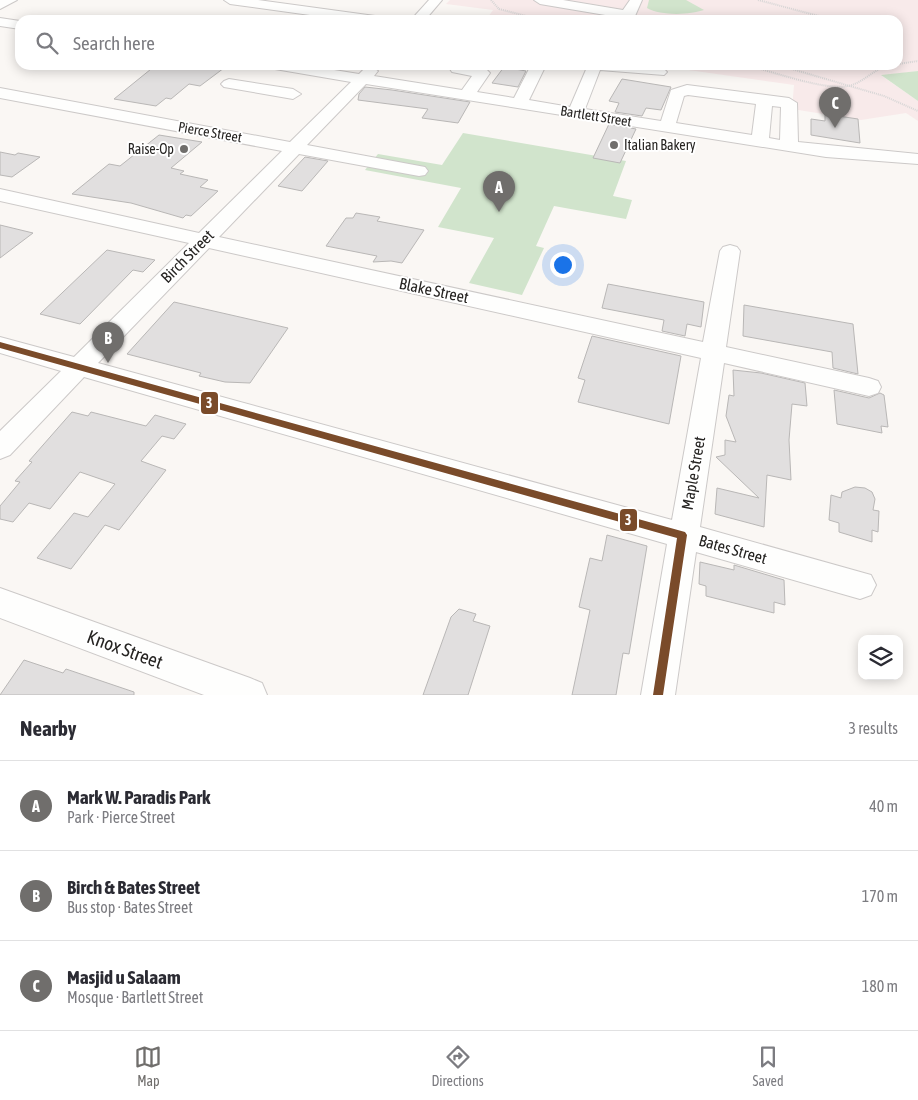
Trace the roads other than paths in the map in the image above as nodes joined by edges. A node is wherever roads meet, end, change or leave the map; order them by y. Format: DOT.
graph roads {
  1 [pos="11,0"];
  2 [pos="230,0"];
  3 [pos="436,0"];
  4 [pos="540,0"];
  5 [pos="636,0"];
  6 [pos="0,5"];
  7 [pos="338,15"];
  8 [pos="422,15"];
  9 [pos="0,22"];
  10 [pos="15,24"];
  11 [pos="299,70"];
  12 [pos="323,70"];
  13 [pos="463,70"];
  14 [pos="537,70"];
  15 [pos="593,70"];
  16 [pos="641,70"];
  17 [pos="368,72"];
  18 [pos="659,72"];
  19 [pos="229,84"];
  20 [pos="274,91"];
  21 [pos="0,93"];
  22 [pos="293,94"];
  23 [pos="466,96"];
  24 [pos="764,100"];
  25 [pos="519,104"];
  26 [pos="575,113"];
  27 [pos="668,127"];
  28 [pos="760,142"];
  29 [pos="789,146"];
  30 [pos="296,148"];
  31 [pos="918,159"];
  32 [pos="419,171"];
  33 [pos="0,195"];
  34 [pos="204,239"];
  35 [pos="730,250"];
  36 [pos="0,345"];
  37 [pos="712,352"];
  38 [pos="79,368"];
  39 [pos="869,387"];
  40 [pos="0,448"];
  41 [pos="682,535"];
  42 [pos="860,585"];
  43 [pos="0,603"];
  44 [pos="250,695"];
  45 [pos="658,695"];
  1 -- 6 [label="street"];
  2 -- 7 [label="street"];
  3 -- 8 [label="street"];
  4 -- 5 [label="street"];
  9 -- 10 [label="street"];
  11 -- 20 [label="street"];
  12 -- 17 [label="street, Bartlett Street"];
  13 -- 23 [label="street"];
  14 -- 25 [label="street"];
  15 -- 26 [label="street"];
  16 -- 18 [label="street"];
  17 -- 23 [label="street, Bartlett Street"];
  17 -- 30 [label="street, Birch Street"];
  19 -- 20 [label="street"];
  20 -- 22 [label="street"];
  21 -- 30 [label="street, Pierce Street"];
  23 -- 25 [label="street, Bartlett Street"];
  24 -- 27 [label="street"];
  24 -- 28 [label="street"];
  24 -- 29 [label="street"];
  25 -- 26 [label="street, Bartlett Street"];
  26 -- 27 [label="street, Bartlett Street"];
  27 -- 28 [label="street, Bartlett Street"];
  28 -- 29 [label="street, Bartlett Street"];
  29 -- 31 [label="street, Bartlett Street"];
  30 -- 32 [label="street, Pierce Street"];
  30 -- 34 [label="street, Birch Street"];
  33 -- 34 [label="street, Blake Street"];
  34 -- 37 [label="street, Blake Street"];
  34 -- 38 [label="street, Birch Street"];
  35 -- 37 [label="street, Maple Street"];
  36 -- 38 [label="street, Bates Street"];
  37 -- 39 [label="street, Blake Street"];
  37 -- 41 [label="street, Maple Street"];
  38 -- 40 [label="street, Birch Street"];
  38 -- 41 [label="street, Bates Street"];
  41 -- 42 [label="street, Bates Street"];
  41 -- 45 [label="street, Maple Street"];
  43 -- 44 [label="street, Knox Street"];
}
